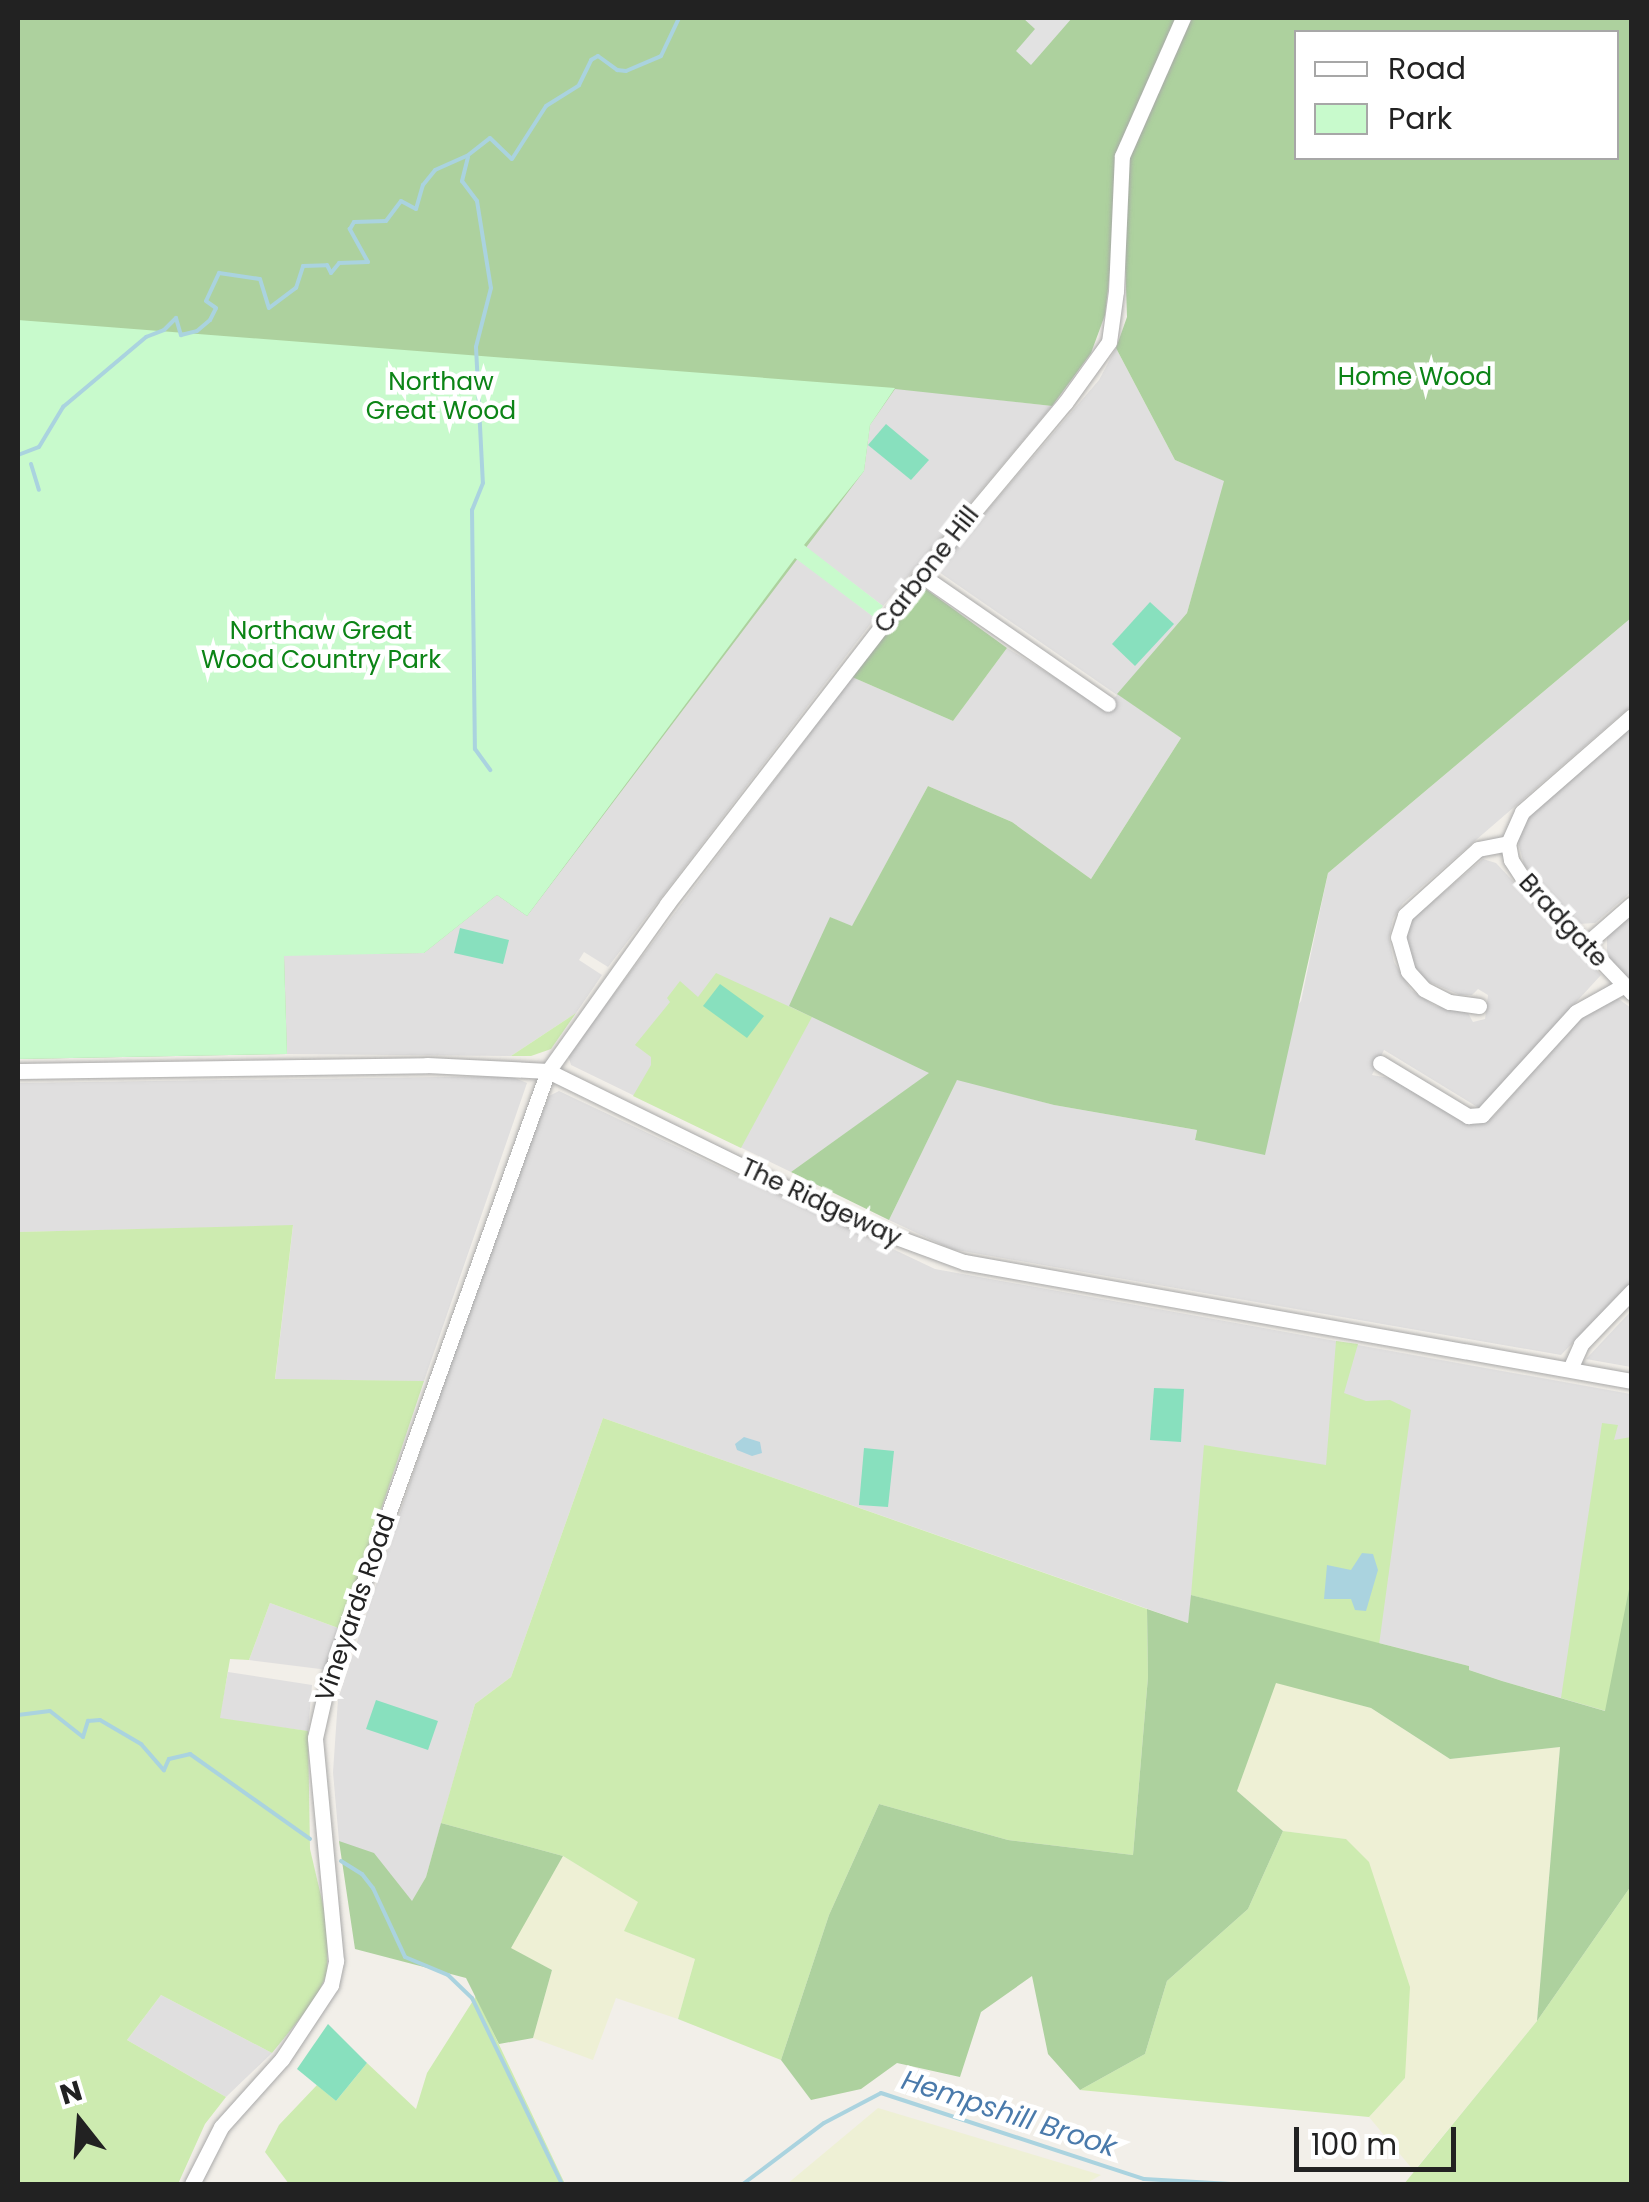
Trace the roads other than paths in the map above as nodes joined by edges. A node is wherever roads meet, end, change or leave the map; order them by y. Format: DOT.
graph roads {
  1 [pos="1183,18"];
  2 [pos="920,575"];
  3 [pos="1108,704"];
  4 [pos="1632,716"];
  5 [pos="1508,843"];
  6 [pos="1632,904"];
  7 [pos="1584,945"];
  8 [pos="1627,989"];
  9 [pos="1478,1006"];
  10 [pos="1380,1063"];
  11 [pos="548,1071"];
  12 [pos="18,1072"];
  13 [pos="1632,1291"];
  14 [pos="1570,1369"];
  15 [pos="1632,1381"];
  16 [pos="192,2184"];
  1 -- 2 [label="street, Carbone Hill"];
  2 -- 3 [label="street"];
  2 -- 11 [label="street, Carbone Hill"];
  4 -- 5 [label="street, Bradgate"];
  5 -- 7 [label="street, Bradgate"];
  5 -- 9 [label="street"];
  6 -- 7 [label="street"];
  7 -- 8 [label="street, Bradgate"];
  8 -- 10 [label="street"];
  11 -- 12 [label="street, The Ridgeway"];
  11 -- 14 [label="street, The Ridgeway"];
  11 -- 16 [label="street, Vineyards Road"];
  13 -- 14 [label="street"];
  14 -- 15 [label="street, The Ridgeway"];
}
